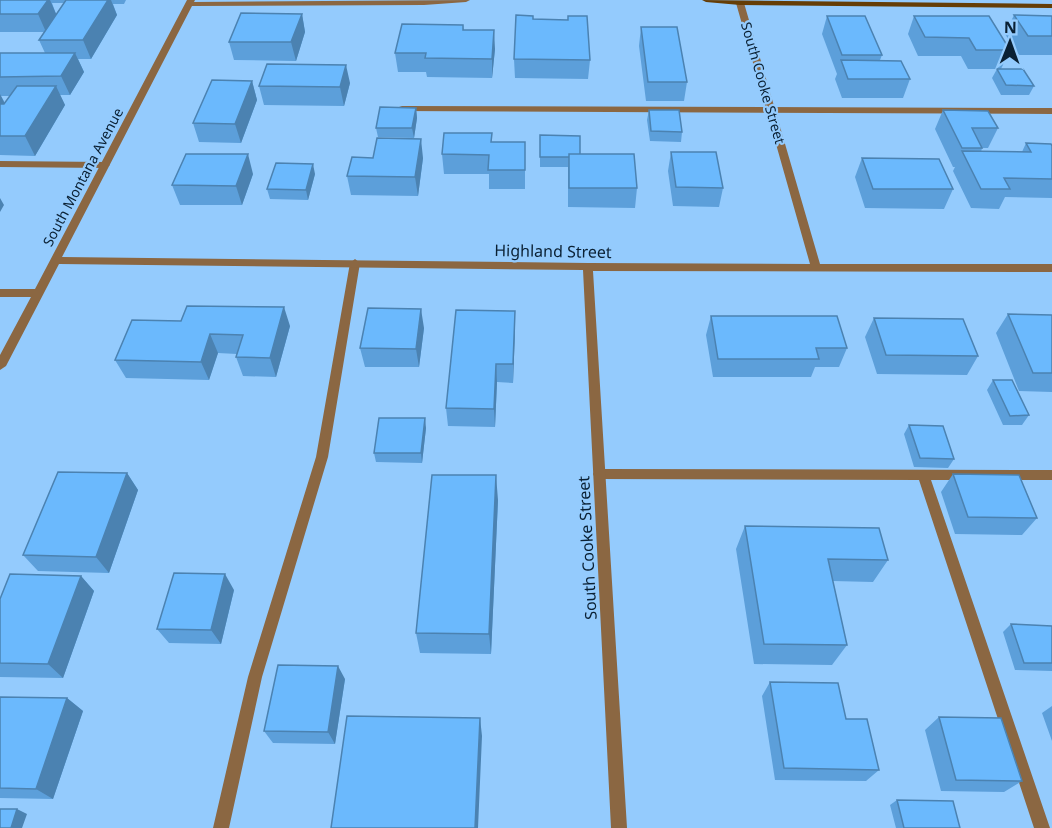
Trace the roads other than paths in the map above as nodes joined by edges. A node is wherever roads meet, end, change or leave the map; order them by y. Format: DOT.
graph roads {
  1 [pos="466,0"];
  2 [pos="706,0"];
  3 [pos="190,2"];
  4 [pos="740,3"];
  5 [pos="966,3"];
  6 [pos="1052,6"];
  7 [pos="394,109"];
  8 [pos="771,110"];
  9 [pos="1052,111"];
  10 [pos="0,164"];
  11 [pos="105,165"];
  12 [pos="55,260"];
  13 [pos="355,263"];
  14 [pos="588,267"];
  15 [pos="816,267"];
  16 [pos="1052,268"];
  17 [pos="0,293"];
  18 [pos="38,293"];
  19 [pos="0,366"];
  20 [pos="599,474"];
  21 [pos="923,474"];
  22 [pos="1052,475"];
  23 [pos="221,828"];
  24 [pos="619,828"];
  25 [pos="1042,828"];
  1 -- 3 [label="street"];
  2 -- 4 [label="street"];
  3 -- 11 [label="street, South Montana Avenue"];
  4 -- 5 [label="street"];
  4 -- 8 [label="street, South Cooke Street"];
  5 -- 6 [label="street"];
  7 -- 8 [label="street"];
  8 -- 9 [label="street"];
  8 -- 15 [label="street, South Cooke Street"];
  10 -- 11 [label="street"];
  11 -- 12 [label="street, South Montana Avenue"];
  12 -- 13 [label="street, Highland Street"];
  12 -- 18 [label="street, South Montana Avenue"];
  13 -- 14 [label="street, Highland Street"];
  13 -- 23 [label="street"];
  14 -- 15 [label="street, Highland Street"];
  14 -- 20 [label="street, South Cooke Street"];
  15 -- 16 [label="street, Highland Street"];
  17 -- 18 [label="street"];
  18 -- 19 [label="street, South Montana Avenue"];
  20 -- 21 [label="street"];
  20 -- 24 [label="street, South Cooke Street"];
  21 -- 22 [label="street"];
  21 -- 25 [label="street"];
}
